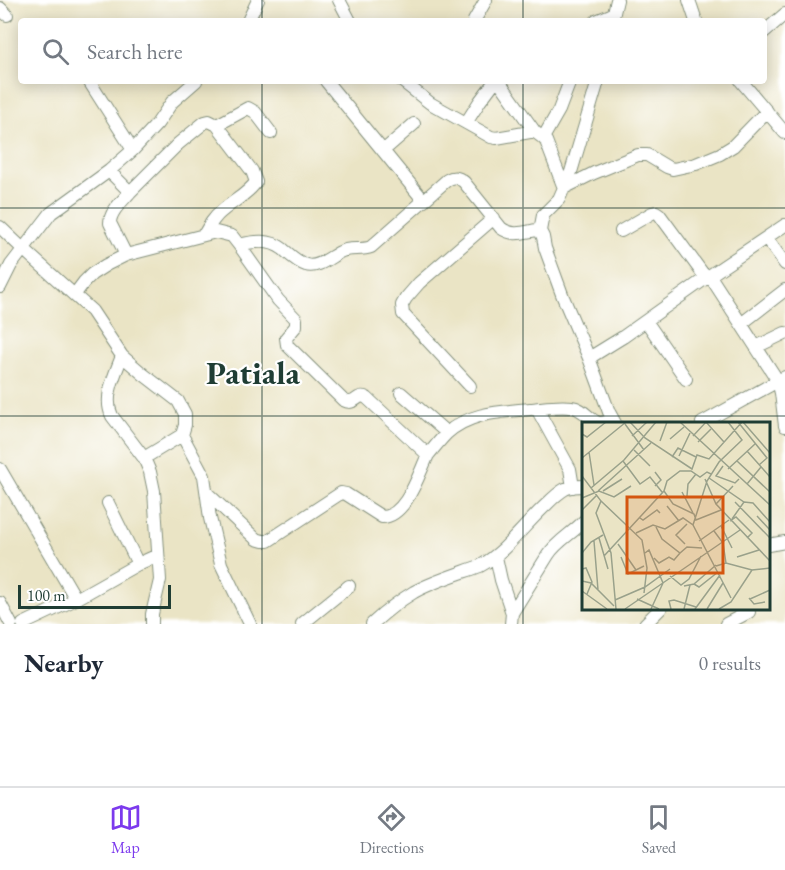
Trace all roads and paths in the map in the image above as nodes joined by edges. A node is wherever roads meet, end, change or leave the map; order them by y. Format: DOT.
graph roads {
  1 [pos="258,0"];
  2 [pos="339,0"];
  3 [pos="486,0"];
  4 [pos="617,0"];
  5 [pos="689,0"];
  6 [pos="785,14"];
  7 [pos="613,17"];
  8 [pos="249,18"];
  9 [pos="348,18"];
  10 [pos="476,18"];
  11 [pos="695,18"];
  12 [pos="767,29"];
  13 [pos="91,84"];
  14 [pos="193,84"];
  15 [pos="328,84"];
  16 [pos="406,84"];
  17 [pos="494,84"];
  18 [pos="499,84"];
  19 [pos="569,84"];
  20 [pos="597,84"];
  21 [pos="744,84"];
  22 [pos="767,111"];
  23 [pos="466,123"];
  24 [pos="414,124"];
  25 [pos="217,125"];
  26 [pos="271,133"];
  27 [pos="785,133"];
  28 [pos="539,135"];
  29 [pos="133,150"];
  30 [pos="383,152"];
  31 [pos="109,171"];
  32 [pos="564,188"];
  33 [pos="130,192"];
  34 [pos="424,201"];
  35 [pos="494,218"];
  36 [pos="785,225"];
  37 [pos="0,227"];
  38 [pos="540,231"];
  39 [pos="621,231"];
  40 [pos="204,235"];
  41 [pos="766,239"];
  42 [pos="238,245"];
  43 [pos="23,249"];
  44 [pos="126,255"];
  45 [pos="785,264"];
  46 [pos="708,277"];
  47 [pos="0,287"];
  48 [pos="785,290"];
  49 [pos="75,294"];
  50 [pos="646,321"];
  51 [pos="741,324"];
  52 [pos="785,333"];
  53 [pos="756,348"];
  54 [pos="122,356"];
  55 [pos="589,358"];
  56 [pos="686,379"];
  57 [pos="782,379"];
  58 [pos="470,386"];
  59 [pos="401,393"];
  60 [pos="537,409"];
  61 [pos="596,422"];
  62 [pos="614,422"];
  63 [pos="704,422"];
  64 [pos="785,426"];
  65 [pos="447,433"];
  66 [pos="182,435"];
  67 [pos="428,455"];
  68 [pos="144,458"];
  69 [pos="0,469"];
  70 [pos="3,482"];
  71 [pos="578,487"];
  72 [pos="207,494"];
  73 [pos="108,503"];
  74 [pos="582,523"];
  75 [pos="785,542"];
  76 [pos="770,545"];
  77 [pos="158,555"];
  78 [pos="496,557"];
  79 [pos="138,564"];
  80 [pos="349,586"];
  81 [pos="76,599"];
  82 [pos="0,603"];
  83 [pos="661,609"];
  84 [pos="750,615"];
  85 [pos="511,618"];
  86 [pos="11,624"];
  87 [pos="23,624"];
  88 [pos="152,624"];
  89 [pos="250,624"];
  90 [pos="302,624"];
  91 [pos="372,624"];
  92 [pos="645,624"];
  93 [pos="726,624"];
  1 -- 8 [label="street"];
  2 -- 9 [label="street"];
  3 -- 10 [label="street"];
  4 -- 7 [label="street"];
  5 -- 11 [label="street"];
  6 -- 12 [label="street"];
  13 -- 29 [label="street"];
  14 -- 29 [label="street"];
  15 -- 30 [label="street"];
  16 -- 23 [label="street"];
  17 -- 23 [label="street"];
  18 -- 28 [label="street"];
  19 -- 28 [label="street"];
  20 -- 32 [label="street"];
  21 -- 22 [label="street"];
  22 -- 27 [label="street"];
  22 -- 32 [label="street"];
  23 -- 28 [label="street"];
  24 -- 30 [label="street"];
  25 -- 26 [label="street"];
  25 -- 33 [label="street"];
  25 -- 40 [label="street"];
  28 -- 32 [label="street"];
  29 -- 31 [label="street"];
  30 -- 34 [label="street"];
  31 -- 33 [label="street"];
  31 -- 43 [label="street"];
  32 -- 38 [label="street"];
  33 -- 44 [label="street"];
  34 -- 35 [label="street"];
  34 -- 42 [label="street"];
  35 -- 38 [label="street"];
  35 -- 58 [label="street"];
  36 -- 41 [label="street"];
  37 -- 43 [label="street"];
  38 -- 55 [label="street"];
  39 -- 46 [label="street"];
  40 -- 42 [label="street"];
  40 -- 44 [label="street"];
  41 -- 45 [label="street"];
  41 -- 46 [label="street"];
  42 -- 67 [label="street"];
  43 -- 47 [label="street"];
  43 -- 49 [label="street"];
  44 -- 49 [label="street"];
  46 -- 50 [label="street"];
  46 -- 51 [label="street"];
  48 -- 51 [label="street"];
  49 -- 54 [label="street"];
  50 -- 55 [label="street"];
  50 -- 56 [label="street"];
  51 -- 53 [label="street"];
  52 -- 53 [label="street"];
  53 -- 57 [label="street"];
  54 -- 66 [label="street"];
  54 -- 68 [label="street"];
  55 -- 62 [label="street"];
  57 -- 63 [label="street"];
  57 -- 64 [label="street"];
  59 -- 65 [label="street"];
  60 -- 61 [label="street"];
  60 -- 65 [label="street"];
  60 -- 71 [label="street"];
  65 -- 67 [label="street"];
  66 -- 68 [label="street"];
  66 -- 72 [label="street"];
  67 -- 72 [label="street"];
  68 -- 77 [label="street"];
  69 -- 70 [label="street"];
  70 -- 81 [label="street"];
  71 -- 78 [label="street"];
  72 -- 89 [label="street"];
  73 -- 79 [label="street"];
  74 -- 85 [label="street"];
  75 -- 76 [label="street"];
  77 -- 79 [label="street"];
  77 -- 88 [label="street"];
  78 -- 85 [label="street"];
  78 -- 91 [label="street"];
  79 -- 81 [label="street"];
  80 -- 90 [label="street"];
  81 -- 87 [label="street"];
  82 -- 86 [label="street"];
  83 -- 92 [label="street"];
  84 -- 93 [label="street"];
}
